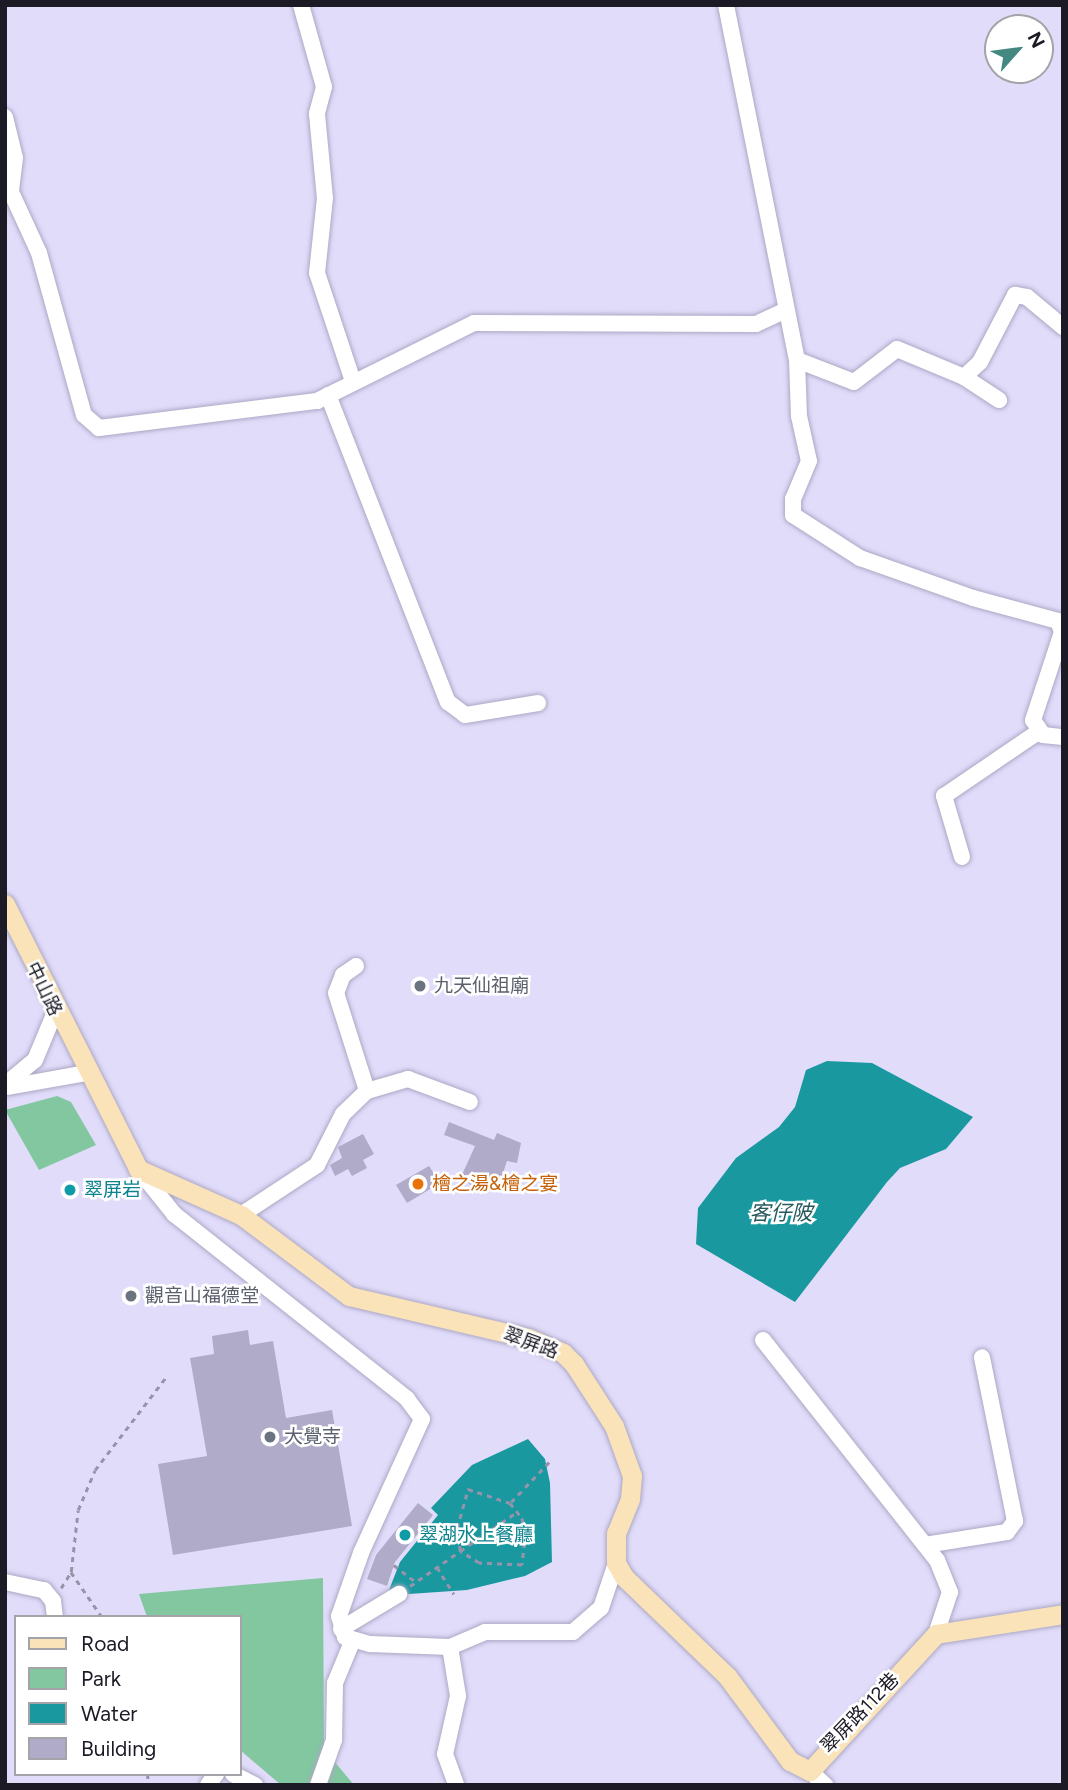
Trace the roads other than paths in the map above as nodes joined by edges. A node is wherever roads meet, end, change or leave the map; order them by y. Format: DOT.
graph roads {
  1 [pos="301,5"];
  2 [pos="726,5"];
  3 [pos="5,117"];
  4 [pos="8,184"];
  5 [pos="784,311"];
  6 [pos="1063,327"];
  7 [pos="797,360"];
  8 [pos="964,377"];
  9 [pos="353,381"];
  10 [pos="328,395"];
  11 [pos="999,400"];
  12 [pos="538,703"];
  13 [pos="1038,732"];
  14 [pos="1063,737"];
  15 [pos="962,857"];
  16 [pos="5,904"];
  17 [pos="356,966"];
  18 [pos="55,1012"];
  19 [pos="86,1073"];
  20 [pos="5,1086"];
  21 [pos="367,1091"];
  22 [pos="470,1102"];
  23 [pos="138,1169"];
  24 [pos="241,1215"];
  25 [pos="764,1340"];
  26 [pos="982,1357"];
  27 [pos="925,1545"];
  28 [pos="616,1563"];
  29 [pos="5,1583"];
  30 [pos="399,1594"];
  31 [pos="54,1609"];
  32 [pos="1063,1614"];
  33 [pos="341,1629"];
  34 [pos="936,1634"];
  35 [pos="352,1642"];
  36 [pos="450,1647"];
  37 [pos="237,1776"];
  38 [pos="817,1778"];
  39 [pos="255,1785"];
  40 [pos="318,1785"];
  41 [pos="456,1785"];
  1 -- 9 [label="street"];
  2 -- 5 [label="street"];
  3 -- 4 [label="street"];
  4 -- 10 [label="street"];
  5 -- 7 [label="street"];
  5 -- 9 [label="street"];
  6 -- 8 [label="street"];
  7 -- 8 [label="street"];
  7 -- 13 [label="street"];
  8 -- 11 [label="street"];
  9 -- 10 [label="street"];
  10 -- 12 [label="street"];
  13 -- 14 [label="street"];
  13 -- 15 [label="street"];
  16 -- 18 [label="main road, 中山路"];
  17 -- 21 [label="street"];
  18 -- 19 [label="main road, 中山路"];
  18 -- 20 [label="street"];
  19 -- 20 [label="street"];
  19 -- 23 [label="main road"];
  21 -- 22 [label="street"];
  21 -- 24 [label="street"];
  23 -- 24 [label="main road, 翠屏路"];
  23 -- 33 [label="street"];
  24 -- 28 [label="main road, 翠屏路"];
  25 -- 27 [label="street"];
  26 -- 27 [label="street"];
  27 -- 34 [label="street"];
  28 -- 36 [label="street, 翠屏路"];
  28 -- 38 [label="main road, 翠屏路112巷"];
  29 -- 31 [label="street"];
  30 -- 33 [label="street"];
  32 -- 34 [label="main road"];
  33 -- 35 [label="street"];
  34 -- 38 [label="main road, 翠屏路112巷"];
  35 -- 36 [label="street, 翠屏路"];
  35 -- 40 [label="street"];
  36 -- 41 [label="street"];
  37 -- 39 [label="street"];
}
